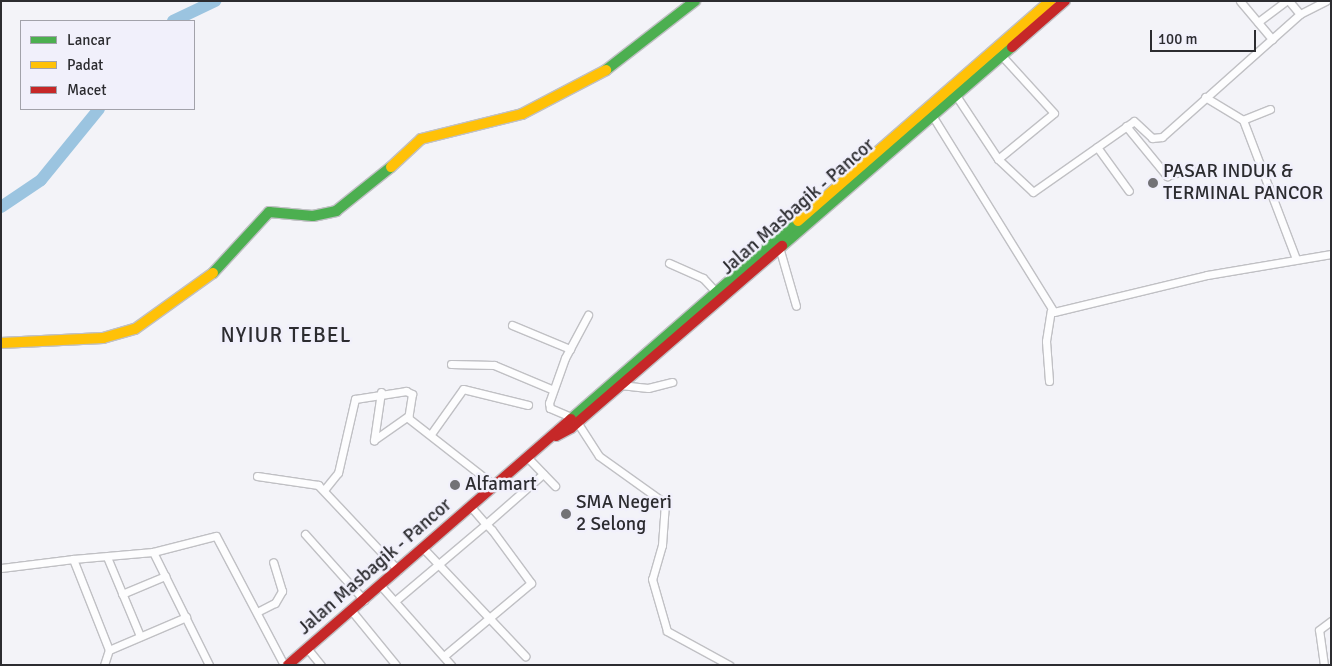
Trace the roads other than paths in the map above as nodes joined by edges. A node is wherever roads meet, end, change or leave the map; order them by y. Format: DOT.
graph roads {
  1 [pos="695,1"];
  2 [pos="1065,1"];
  3 [pos="1240,1"];
  4 [pos="1288,1"];
  5 [pos="1326,1"];
  6 [pos="1049,2"];
  7 [pos="1300,14"];
  8 [pos="1258,22"];
  9 [pos="1272,39"];
  10 [pos="1001,55"];
  11 [pos="955,94"];
  12 [pos="1205,97"];
  13 [pos="1270,110"];
  14 [pos="929,111"];
  15 [pos="1243,120"];
  16 [pos="1126,126"];
  17 [pos="1097,147"];
  18 [pos="998,159"];
  19 [pos="1191,168"];
  20 [pos="1129,191"];
  21 [pos="812,212"];
  22 [pos="779,247"];
  23 [pos="1331,254"];
  24 [pos="1296,259"];
  25 [pos="669,263"];
  26 [pos="718,294"];
  27 [pos="796,306"];
  28 [pos="1051,311"];
  29 [pos="588,315"];
  30 [pos="512,325"];
  31 [pos="1,343"];
  32 [pos="570,349"];
  33 [pos="451,364"];
  34 [pos="1050,381"];
  35 [pos="672,382"];
  36 [pos="620,385"];
  37 [pos="551,389"];
  38 [pos="382,392"];
  39 [pos="528,405"];
  40 [pos="408,416"];
  41 [pos="574,419"];
  42 [pos="431,434"];
  43 [pos="528,458"];
  44 [pos="543,474"];
  45 [pos="257,476"];
  46 [pos="495,486"];
  47 [pos="555,486"];
  48 [pos="324,490"];
  49 [pos="471,507"];
  50 [pos="486,524"];
  51 [pos="305,534"];
  52 [pos="423,548"];
  53 [pos="153,552"];
  54 [pos="107,558"];
  55 [pos="73,559"];
  56 [pos="273,562"];
  57 [pos="438,564"];
  58 [pos="1,568"];
  59 [pos="398,570"];
  60 [pos="165,576"];
  61 [pos="381,586"];
  62 [pos="122,594"];
  63 [pos="364,600"];
  64 [pos="395,601"];
  65 [pos="351,610"];
  66 [pos="257,612"];
  67 [pos="186,617"];
  68 [pos="491,620"];
  69 [pos="1331,621"];
  70 [pos="140,636"];
  71 [pos="307,648"];
  72 [pos="109,650"];
  73 [pos="444,656"];
  74 [pos="525,656"];
  75 [pos="717,662"];
  76 [pos="104,665"];
  77 [pos="209,665"];
  78 [pos="284,665"];
  79 [pos="288,665"];
  80 [pos="321,665"];
  81 [pos="396,665"];
  82 [pos="451,665"];
  83 [pos="729,665"];
  84 [pos="1324,665"];
  1 -- 31 [label="main road"];
  2 -- 10 [label="main road, Jalan Masbagik - Pancor"];
  3 -- 8 [label="street"];
  4 -- 7 [label="street"];
  4 -- 8 [label="street"];
  5 -- 7 [label="street"];
  6 -- 14 [label="main road, Jalan Masbagik - Pancor"];
  7 -- 9 [label="street"];
  8 -- 9 [label="street"];
  9 -- 12 [label="street"];
  10 -- 11 [label="main road, Jalan Masbagik - Pancor"];
  10 -- 18 [label="street"];
  11 -- 14 [label="main road, Jalan Masbagik - Pancor"];
  11 -- 18 [label="street"];
  12 -- 15 [label="street"];
  12 -- 16 [label="street"];
  13 -- 15 [label="street"];
  14 -- 21 [label="main road, Jalan Masbagik - Pancor"];
  14 -- 28 [label="street"];
  15 -- 24 [label="street"];
  16 -- 17 [label="street"];
  16 -- 19 [label="street"];
  17 -- 18 [label="street"];
  17 -- 20 [label="street"];
  21 -- 22 [label="main road, Jalan Masbagik - Pancor"];
  21 -- 26 [label="main road, Jalan Masbagik - Pancor"];
  22 -- 26 [label="main road, Jalan Masbagik - Pancor"];
  22 -- 27 [label="street"];
  23 -- 24 [label="street"];
  24 -- 28 [label="street"];
  25 -- 26 [label="street"];
  26 -- 36 [label="main road, Jalan Masbagik - Pancor"];
  26 -- 41 [label="main road, Jalan Masbagik - Pancor"];
  28 -- 34 [label="street"];
  29 -- 32 [label="street"];
  30 -- 32 [label="street"];
  32 -- 37 [label="street"];
  33 -- 37 [label="street"];
  35 -- 36 [label="street"];
  36 -- 41 [label="main road, Jalan Masbagik - Pancor"];
  37 -- 41 [label="street"];
  38 -- 40 [label="street"];
  38 -- 40 [label="street"];
  38 -- 48 [label="street"];
  39 -- 42 [label="street"];
  40 -- 42 [label="street"];
  41 -- 43 [label="main road, Jalan Masbagik - Pancor"];
  41 -- 75 [label="street"];
  42 -- 46 [label="street"];
  43 -- 44 [label="street"];
  43 -- 46 [label="main road, Jalan Masbagik - Pancor"];
  44 -- 47 [label="street"];
  44 -- 50 [label="street"];
  45 -- 48 [label="street"];
  46 -- 49 [label="main road, Jalan Masbagik - Pancor"];
  48 -- 59 [label="street"];
  49 -- 50 [label="street"];
  49 -- 52 [label="main road, Jalan Masbagik - Pancor"];
  50 -- 57 [label="street"];
  50 -- 68 [label="street"];
  51 -- 63 [label="street"];
  52 -- 57 [label="street"];
  52 -- 59 [label="main road, Jalan Masbagik - Pancor"];
  53 -- 54 [label="street"];
  53 -- 60 [label="street"];
  53 -- 66 [label="street"];
  54 -- 55 [label="street"];
  54 -- 62 [label="street"];
  55 -- 58 [label="street"];
  55 -- 72 [label="street"];
  56 -- 66 [label="street"];
  57 -- 64 [label="street"];
  57 -- 68 [label="street"];
  59 -- 61 [label="main road, Jalan Masbagik - Pancor"];
  60 -- 62 [label="street"];
  60 -- 67 [label="street"];
  61 -- 63 [label="main road, Jalan Masbagik - Pancor"];
  61 -- 64 [label="street"];
  62 -- 70 [label="street"];
  63 -- 65 [label="main road, Jalan Masbagik - Pancor"];
  64 -- 73 [label="street"];
  65 -- 71 [label="main road, Jalan Masbagik - Pancor"];
  65 -- 81 [label="street"];
  66 -- 78 [label="street"];
  67 -- 70 [label="street"];
  67 -- 77 [label="street"];
  68 -- 73 [label="street"];
  68 -- 74 [label="street"];
  69 -- 84 [label="street"];
  70 -- 72 [label="street"];
  71 -- 79 [label="main road, Jalan Masbagik - Pancor"];
  71 -- 80 [label="street"];
  72 -- 76 [label="street"];
  73 -- 82 [label="street"];
  75 -- 83 [label="street"];
}
